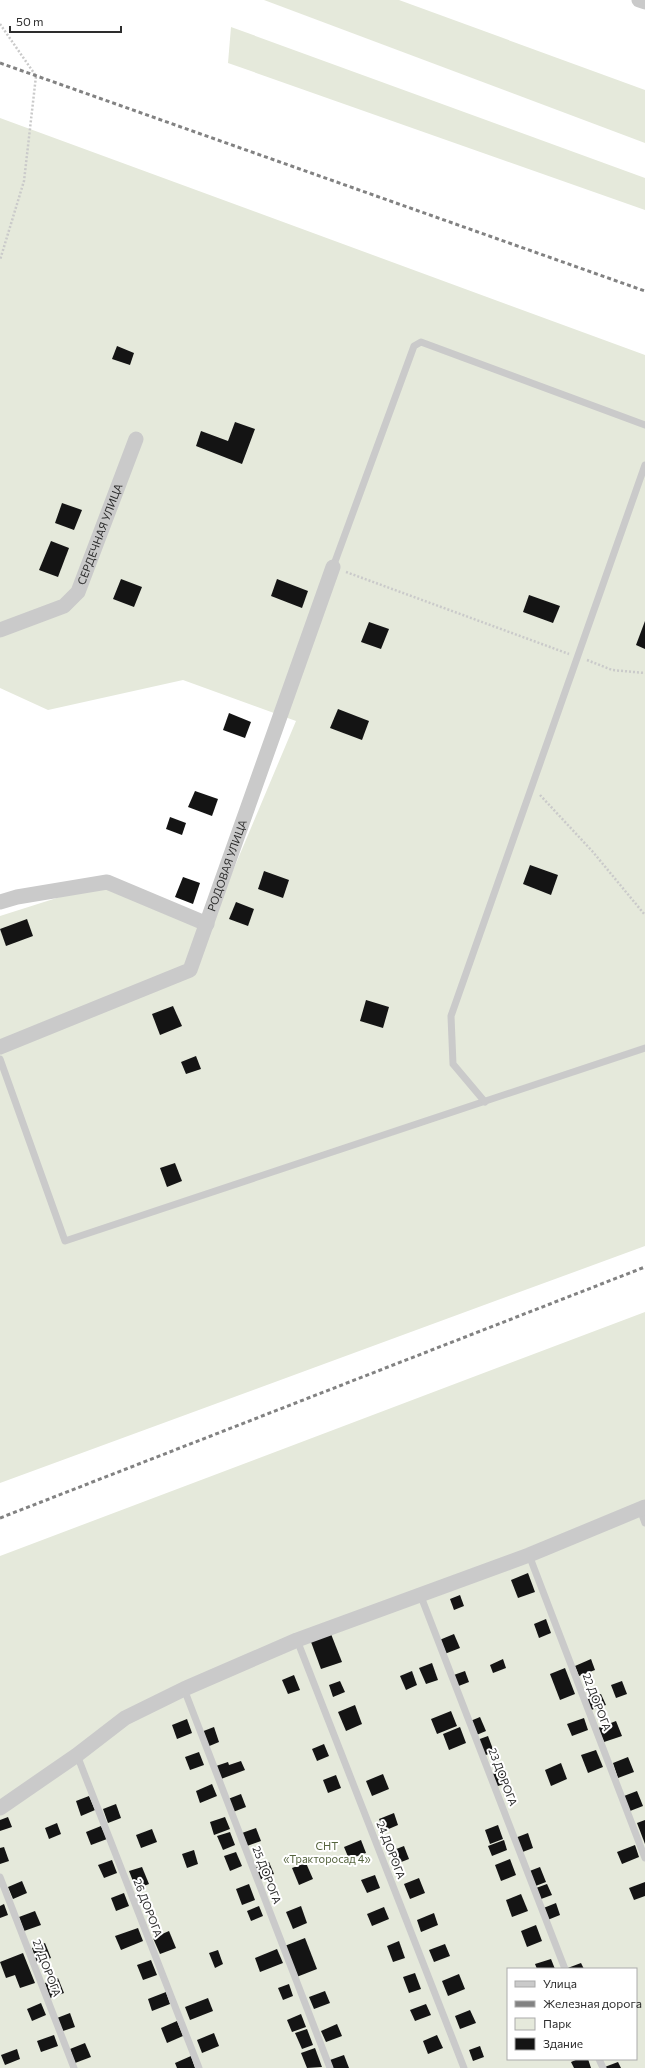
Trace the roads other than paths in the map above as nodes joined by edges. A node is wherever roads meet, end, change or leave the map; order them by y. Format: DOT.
graph roads {
  1 [pos="639,0"];
  2 [pos="645,2"];
  3 [pos="645,425"];
  4 [pos="136,439"];
  5 [pos="645,465"];
  6 [pos="333,567"];
  7 [pos="0,630"];
  8 [pos="0,902"];
  9 [pos="207,924"];
  10 [pos="0,1047"];
  11 [pos="645,1048"];
  12 [pos="0,1059"];
  13 [pos="485,1102"];
  14 [pos="643,1513"];
  15 [pos="529,1555"];
  16 [pos="420,1594"];
  17 [pos="297,1640"];
  18 [pos="184,1689"];
  19 [pos="77,1755"];
  20 [pos="0,1808"];
  21 [pos="645,1858"];
  22 [pos="0,1877"];
  23 [pos="565,1968"];
  24 [pos="74,2068"];
  25 [pos="199,2068"];
  26 [pos="330,2068"];
  27 [pos="464,2068"];
  1 -- 2 [label="street"];
  3 -- 6 [label="lane"];
  4 -- 7 [label="street, СЕРДЕЧНАЯ УЛИЦА"];
  5 -- 13 [label="lane"];
  6 -- 9 [label="street, РОДОВАЯ УЛИЦА"];
  8 -- 9 [label="street"];
  9 -- 10 [label="street, РОДОВАЯ УЛИЦА"];
  11 -- 13 [label="lane"];
  12 -- 13 [label="lane"];
  14 -- 15 [label="street"];
  15 -- 16 [label="street"];
  15 -- 21 [label="lane, 22 ДОРОГА"];
  16 -- 17 [label="street"];
  16 -- 23 [label="lane, 23 ДОРОГА"];
  17 -- 18 [label="street"];
  17 -- 27 [label="lane, 24 ДОРОГА"];
  18 -- 19 [label="street"];
  18 -- 26 [label="lane, 25 ДОРОГА"];
  19 -- 20 [label="street"];
  19 -- 25 [label="lane, 26 ДОРОГА"];
  22 -- 24 [label="lane, 27 ДОРОГА"];
}
